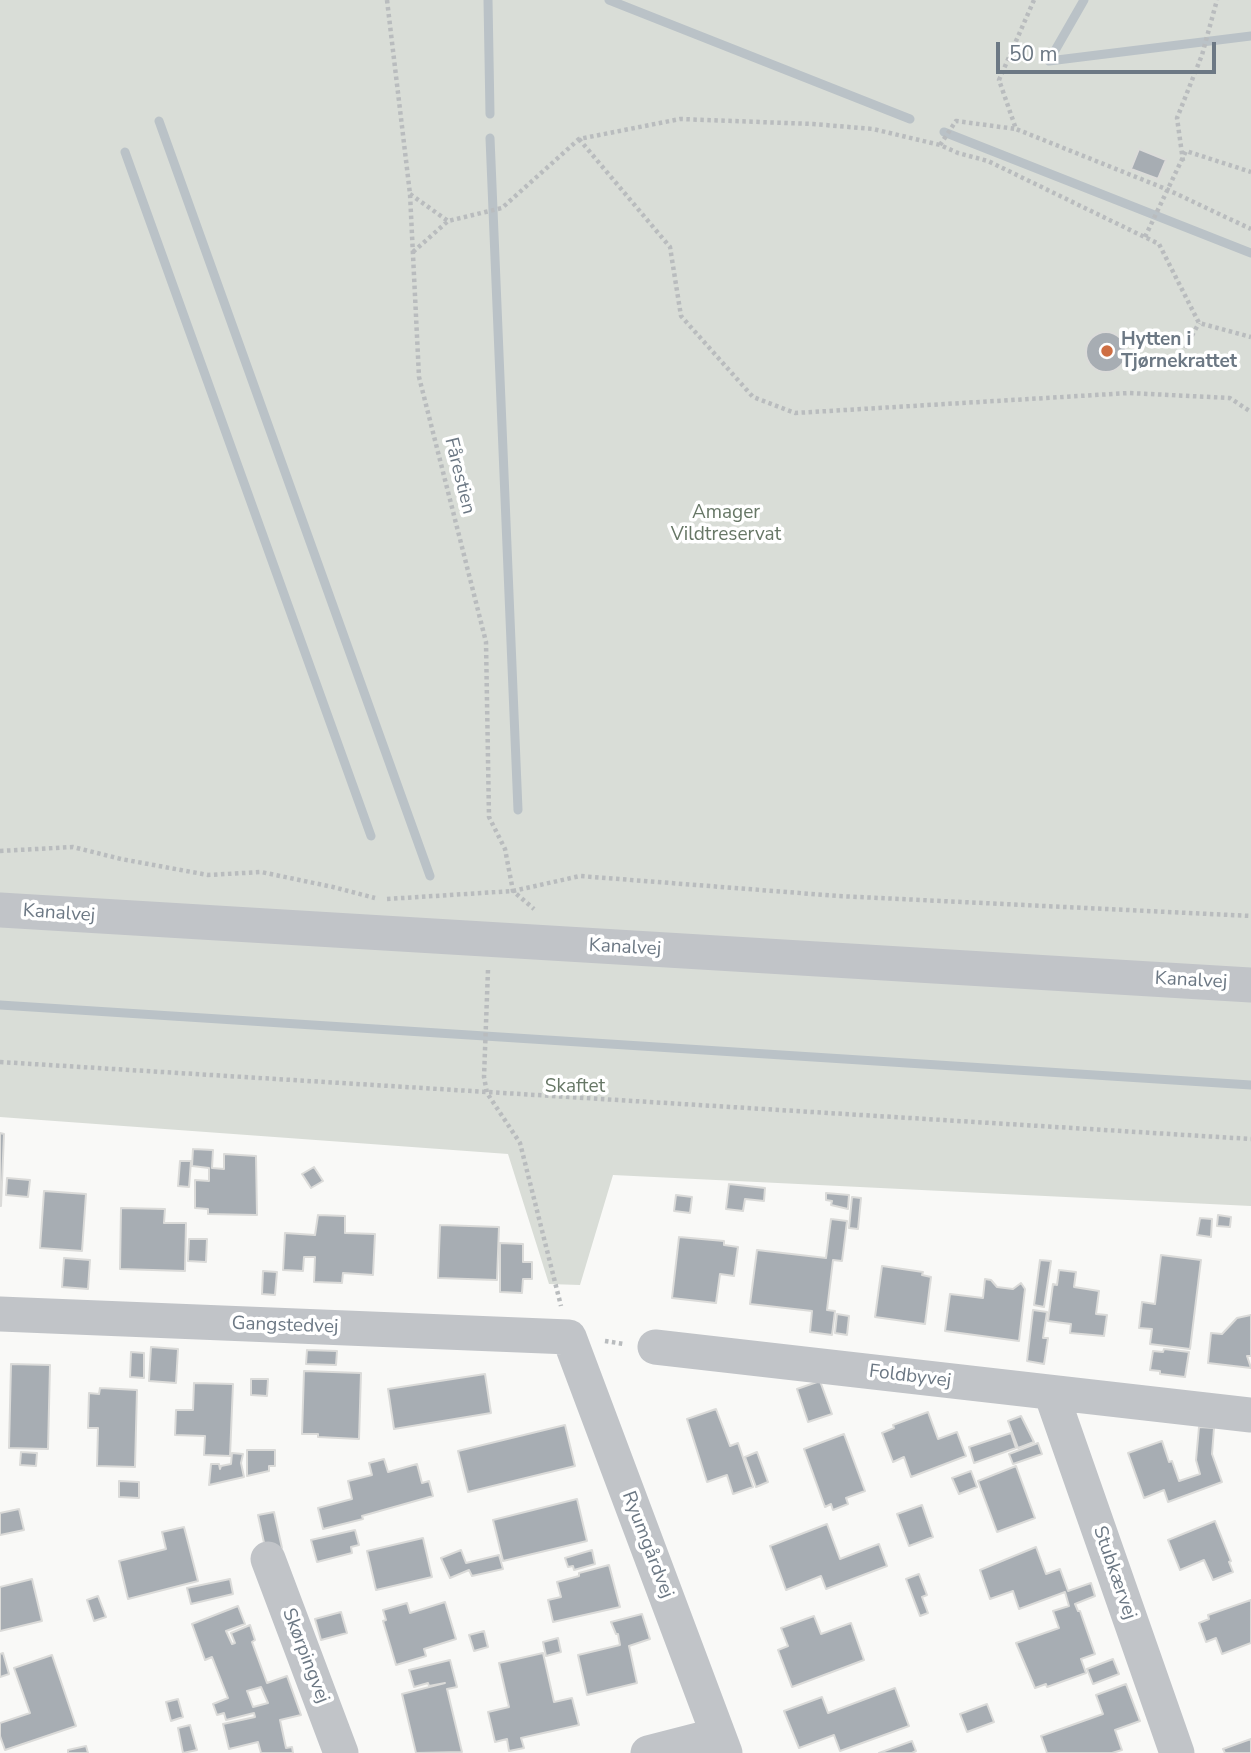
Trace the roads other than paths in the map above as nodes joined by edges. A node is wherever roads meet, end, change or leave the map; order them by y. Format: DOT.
graph roads {
  1 [pos="0,910"];
  2 [pos="1251,985"];
  3 [pos="0,1314"];
  4 [pos="569,1338"];
  5 [pos="654,1348"];
  6 [pos="1051,1393"];
  7 [pos="1251,1415"];
  8 [pos="268,1559"];
  9 [pos="721,1744"];
  10 [pos="341,1753"];
  11 [pos="648,1753"];
  12 [pos="1177,1753"];
  1 -- 2 [label="street, Kanalvej"];
  3 -- 4 [label="street, Gangstedvej"];
  4 -- 9 [label="street, Ryumgårdvej"];
  5 -- 6 [label="street, Foldbyvej"];
  6 -- 7 [label="street, Foldbyvej"];
  6 -- 12 [label="street, Stubkærvej"];
  8 -- 10 [label="street, Skørpingvej"];
  9 -- 11 [label="street"];
}
